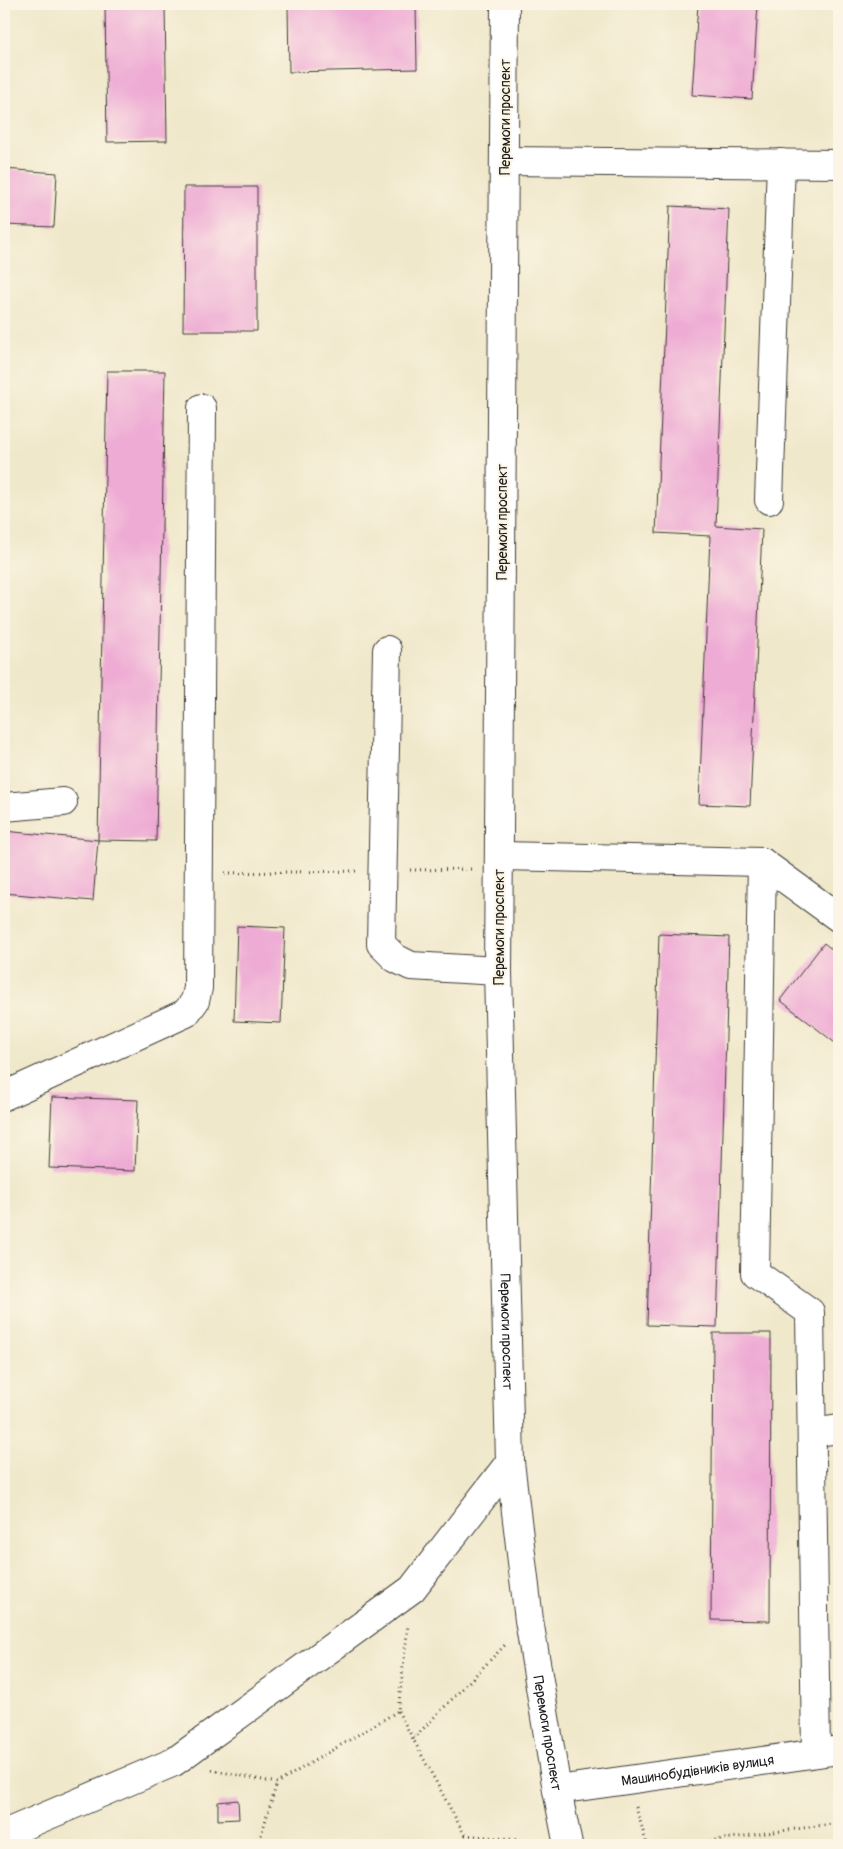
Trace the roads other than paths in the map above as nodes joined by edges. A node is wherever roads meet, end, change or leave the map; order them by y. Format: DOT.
graph roads {
  1 [pos="505,4"];
  2 [pos="504,161"];
  3 [pos="781,163"];
  4 [pos="839,164"];
  5 [pos="202,408"];
  6 [pos="769,500"];
  7 [pos="387,650"];
  8 [pos="64,802"];
  9 [pos="4,807"];
  10 [pos="499,862"];
  11 [pos="762,862"];
  12 [pos="839,918"];
  13 [pos="498,971"];
  14 [pos="4,1096"];
  15 [pos="839,1429"];
  16 [pos="812,1433"];
  17 [pos="510,1462"];
  18 [pos="827,1751"];
  19 [pos="557,1790"];
  20 [pos="4,1834"];
  21 [pos="4,1838"];
  22 [pos="25,1845"];
  23 [pos="568,1845"];
  1 -- 2 [label="street, Перемоги проспект"];
  2 -- 3 [label="street"];
  2 -- 10 [label="street, Перемоги проспект"];
  3 -- 4 [label="street"];
  3 -- 6 [label="street"];
  5 -- 14 [label="street"];
  7 -- 13 [label="street"];
  8 -- 9 [label="street"];
  10 -- 11 [label="street"];
  10 -- 13 [label="street, Перемоги проспект"];
  11 -- 12 [label="street"];
  11 -- 16 [label="street"];
  13 -- 17 [label="street, Перемоги проспект"];
  15 -- 16 [label="street"];
  16 -- 18 [label="street"];
  17 -- 19 [label="street, Перемоги проспект"];
  17 -- 20 [label="street"];
  18 -- 19 [label="street, Машинобудівників вулиця"];
  19 -- 23 [label="street, Перемоги проспект"];
  21 -- 22 [label="street"];
}
